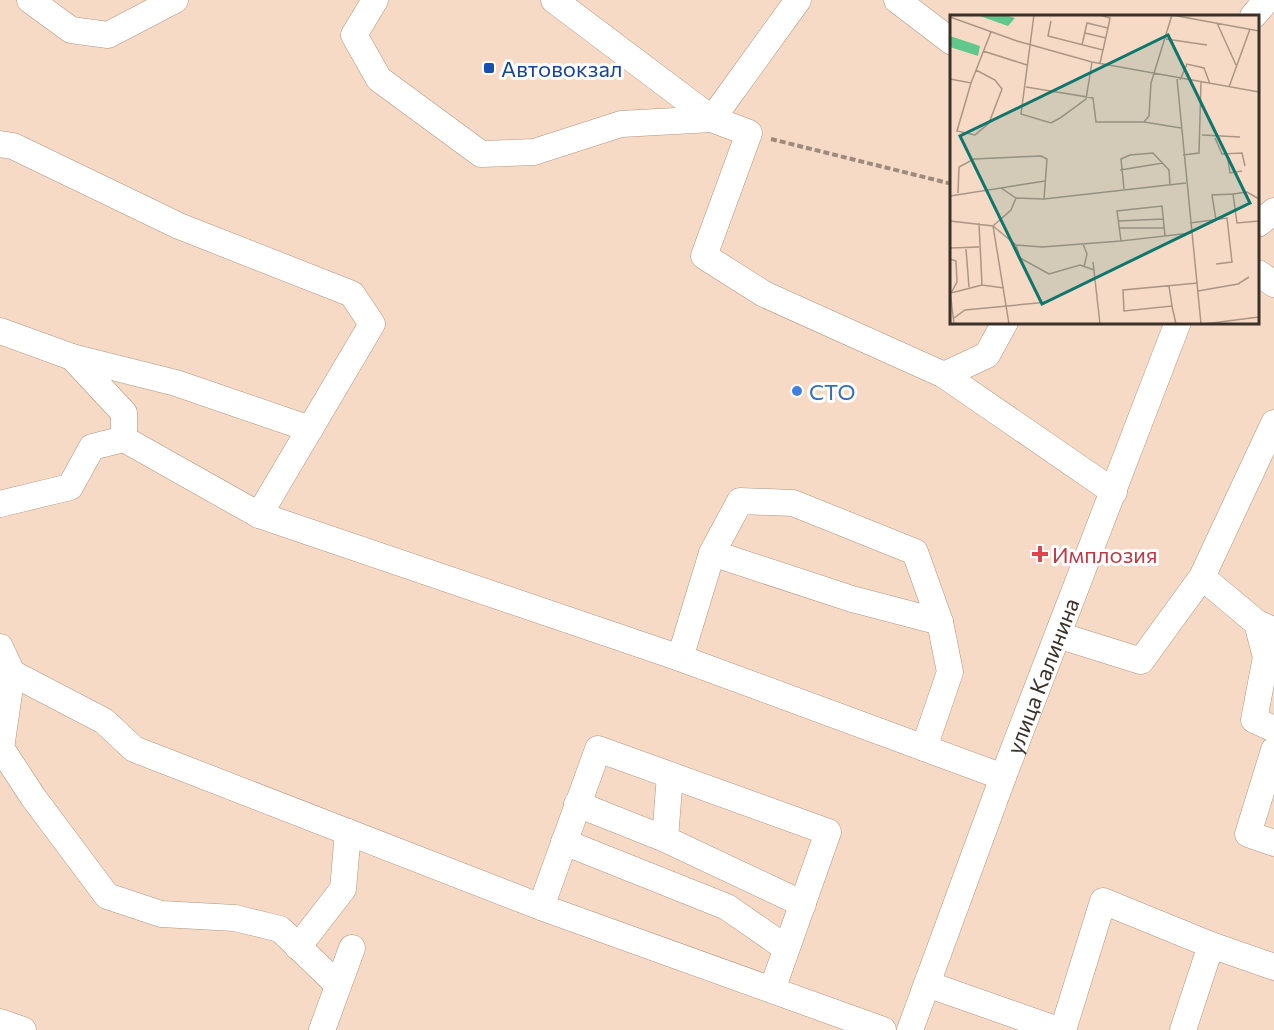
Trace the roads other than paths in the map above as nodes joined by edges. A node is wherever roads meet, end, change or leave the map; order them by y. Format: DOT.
graph roads {
  1 [pos="30,0"];
  2 [pos="175,0"];
  3 [pos="375,0"];
  4 [pos="554,0"];
  5 [pos="798,0"];
  6 [pos="897,0"];
  7 [pos="950,41"];
  8 [pos="712,119"];
  9 [pos="0,144"];
  10 [pos="1274,211"];
  11 [pos="1259,222"];
  12 [pos="1259,274"];
  13 [pos="1274,284"];
  14 [pos="1004,324"];
  15 [pos="1177,324"];
  16 [pos="0,331"];
  17 [pos="72,357"];
  18 [pos="944,375"];
  19 [pos="1274,423"];
  20 [pos="310,429"];
  21 [pos="124,439"];
  22 [pos="1114,492"];
  23 [pos="0,504"];
  24 [pos="259,515"];
  25 [pos="712,554"];
  26 [pos="1202,577"];
  27 [pos="940,622"];
  28 [pos="1265,627"];
  29 [pos="1059,635"];
  30 [pos="0,647"];
  31 [pos="680,658"];
  32 [pos="12,673"];
  33 [pos="1274,729"];
  34 [pos="924,748"];
  35 [pos="1274,750"];
  36 [pos="670,775"];
  37 [pos="1003,777"];
  38 [pos="577,804"];
  39 [pos="348,832"];
  40 [pos="665,839"];
  41 [pos="564,842"];
  42 [pos="1274,843"];
  43 [pos="802,904"];
  44 [pos="541,907"];
  45 [pos="1211,945"];
  46 [pos="298,947"];
  47 [pos="352,948"];
  48 [pos="786,948"];
  49 [pos="1274,967"];
  50 [pos="927,984"];
  51 [pos="338,985"];
  52 [pos="772,990"];
  53 [pos="0,1022"];
  54 [pos="23,1030"];
  55 [pos="322,1030"];
  56 [pos="884,1030"];
  57 [pos="910,1030"];
  58 [pos="1060,1030"];
  59 [pos="1183,1030"];
  1 -- 2 [label="street"];
  3 -- 8 [label="street"];
  4 -- 8 [label="street"];
  5 -- 8 [label="street"];
  6 -- 7 [label="street"];
  8 -- 18 [label="street"];
  9 -- 20 [label="street"];
  10 -- 11 [label="street"];
  12 -- 13 [label="street"];
  14 -- 18 [label="street"];
  15 -- 22 [label="street, улица Калинина"];
  16 -- 17 [label="street"];
  17 -- 20 [label="street"];
  17 -- 21 [label="street"];
  18 -- 22 [label="street"];
  19 -- 26 [label="street"];
  20 -- 24 [label="street"];
  21 -- 23 [label="street"];
  21 -- 24 [label="street"];
  22 -- 29 [label="street, улица Калинина"];
  24 -- 31 [label="street"];
  25 -- 27 [label="street"];
  25 -- 27 [label="street"];
  25 -- 31 [label="street"];
  26 -- 28 [label="street"];
  26 -- 29 [label="street"];
  27 -- 34 [label="street"];
  28 -- 33 [label="street"];
  29 -- 37 [label="street, улица Калинина"];
  30 -- 32 [label="street"];
  31 -- 34 [label="street"];
  32 -- 39 [label="street"];
  32 -- 46 [label="street"];
  34 -- 37 [label="street"];
  35 -- 42 [label="street"];
  36 -- 38 [label="street"];
  36 -- 40 [label="street"];
  36 -- 43 [label="street"];
  37 -- 50 [label="street, улица Калинина"];
  38 -- 40 [label="street"];
  38 -- 41 [label="street"];
  39 -- 44 [label="street"];
  39 -- 46 [label="street"];
  40 -- 43 [label="street"];
  41 -- 44 [label="street"];
  41 -- 48 [label="street"];
  43 -- 48 [label="street"];
  44 -- 52 [label="street"];
  45 -- 49 [label="street"];
  45 -- 58 [label="street"];
  45 -- 59 [label="street"];
  46 -- 51 [label="street"];
  47 -- 51 [label="street"];
  48 -- 52 [label="street"];
  50 -- 57 [label="street, улица Калинина"];
  50 -- 58 [label="street"];
  51 -- 55 [label="street"];
  52 -- 56 [label="street"];
  53 -- 54 [label="street"];
}
